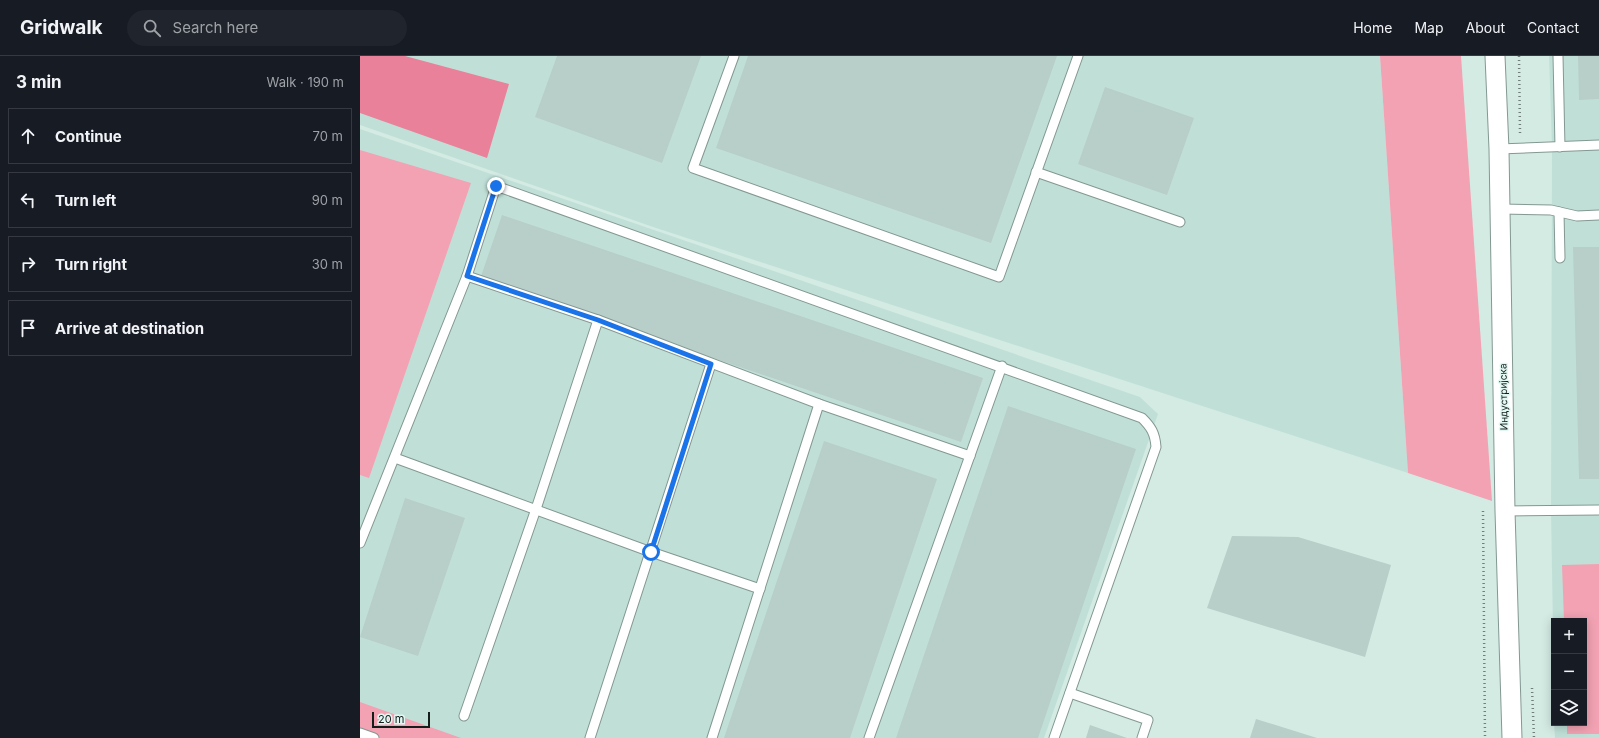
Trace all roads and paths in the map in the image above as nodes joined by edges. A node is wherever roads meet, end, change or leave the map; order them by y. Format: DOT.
graph roads {
  1 [pos="734,56"];
  2 [pos="1078,56"];
  3 [pos="1495,56"];
  4 [pos="1558,56"];
  5 [pos="1599,145"];
  6 [pos="1560,147"];
  7 [pos="1499,149"];
  8 [pos="1036,172"];
  9 [pos="1501,209"];
  10 [pos="1559,212"];
  11 [pos="1599,215"];
  12 [pos="1180,222"];
  13 [pos="1560,258"];
  14 [pos="467,276"];
  15 [pos="598,320"];
  16 [pos="711,364"];
  17 [pos="1002,366"];
  18 [pos="819,404"];
  19 [pos="970,456"];
  20 [pos="395,458"];
  21 [pos="536,509"];
  22 [pos="1599,510"];
  23 [pos="1505,511"];
  24 [pos="1483,512"];
  25 [pos="360,544"];
  26 [pos="651,552"];
  27 [pos="760,589"];
  28 [pos="1070,693"];
  29 [pos="464,716"];
  30 [pos="360,733"];
  31 [pos="374,738"];
  32 [pos="590,738"];
  33 [pos="712,738"];
  34 [pos="869,738"];
  35 [pos="1054,738"];
  36 [pos="1142,738"];
  37 [pos="1485,738"];
  38 [pos="1512,738"];
  1 -- 8 [label="lane"];
  2 -- 8 [label="lane"];
  3 -- 7 [label="street, Индустријска"];
  4 -- 6 [label="lane"];
  5 -- 6 [label="lane"];
  6 -- 7 [label="lane"];
  7 -- 9 [label="street, Индустријска"];
  8 -- 12 [label="lane"];
  9 -- 10 [label="lane"];
  9 -- 23 [label="street, Индустријска"];
  10 -- 11 [label="lane"];
  10 -- 13 [label="lane"];
  14 -- 15 [label="lane"];
  14 -- 17 [label="lane"];
  14 -- 20 [label="lane"];
  15 -- 16 [label="lane"];
  15 -- 21 [label="lane"];
  16 -- 18 [label="lane"];
  16 -- 26 [label="lane"];
  17 -- 19 [label="lane"];
  17 -- 28 [label="lane"];
  18 -- 19 [label="lane"];
  18 -- 27 [label="lane"];
  19 -- 34 [label="lane"];
  20 -- 21 [label="lane"];
  20 -- 25 [label="lane"];
  21 -- 26 [label="lane"];
  21 -- 29 [label="lane"];
  22 -- 23 [label="lane"];
  23 -- 38 [label="street, Индустријска"];
  24 -- 37 [label="path"];
  26 -- 27 [label="lane"];
  26 -- 32 [label="lane"];
  27 -- 33 [label="lane"];
  28 -- 35 [label="lane"];
  28 -- 36 [label="lane"];
  30 -- 31 [label="lane"];
}
